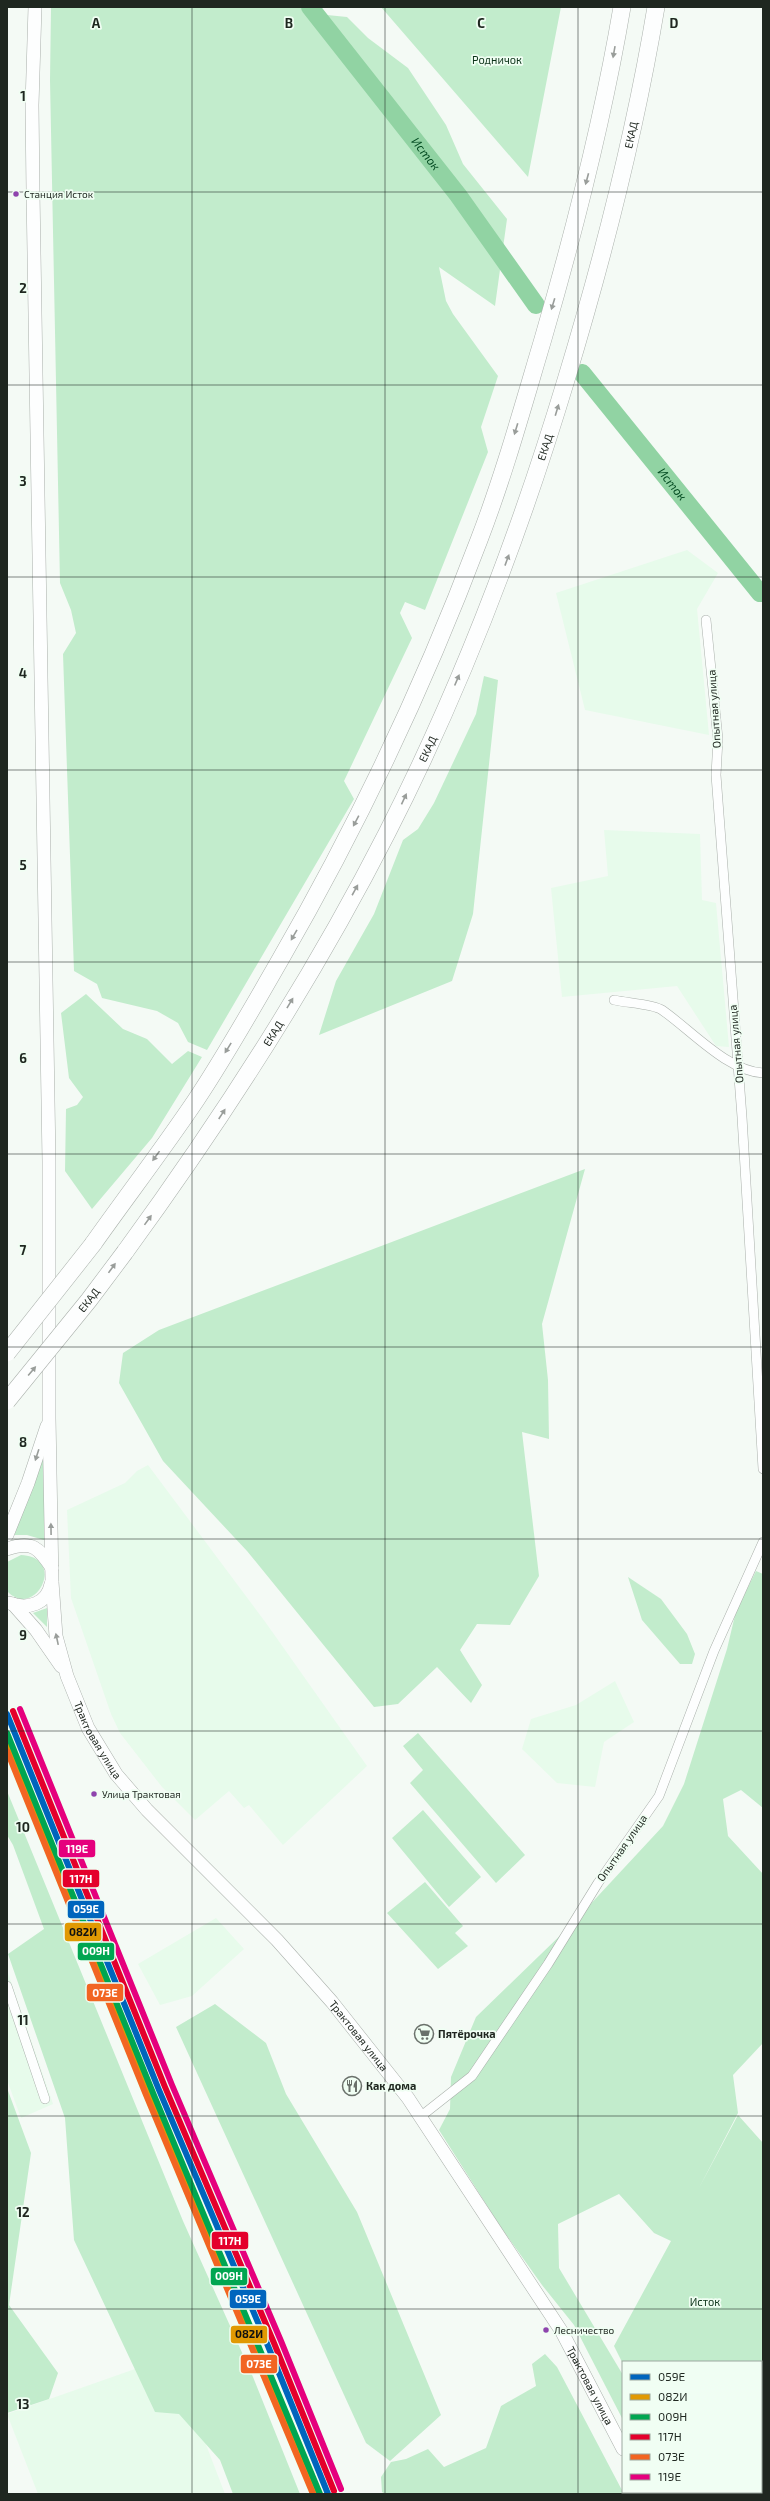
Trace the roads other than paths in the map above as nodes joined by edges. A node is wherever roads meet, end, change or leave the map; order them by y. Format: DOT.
graph roads {
  1 [pos="35,7"];
  2 [pos="622,7"];
  3 [pos="656,7"];
  4 [pos="706,620"];
  5 [pos="614,1000"];
  6 [pos="738,1066"];
  7 [pos="763,1073"];
  8 [pos="7,1354"];
  9 [pos="760,1370"];
  10 [pos="7,1401"];
  11 [pos="49,1418"];
  12 [pos="763,1469"];
  13 [pos="7,1535"];
  14 [pos="763,1542"];
  15 [pos="7,1549"];
  16 [pos="52,1568"];
  17 [pos="52,1582"];
  18 [pos="10,1603"];
  19 [pos="67,1676"];
  20 [pos="7,1986"];
  21 [pos="45,2099"];
  22 [pos="420,2117"];
  23 [pos="622,2447"];
  1 -- 11 [label="main road"];
  2 -- 8 [label="highway, one-way, bridge"];
  10 -- 3 [label="highway, ЕКАД, one-way, bridge"];
  4 -- 6 [label="street, Опытная улица"];
  5 -- 6 [label="street"];
  6 -- 7 [label="street"];
  6 -- 9 [label="street, Опытная улица"];
  9 -- 12 [label="street, Опытная улица"];
  11 -- 13 [label="main road, one-way"];
  16 -- 11 [label="main road, one-way"];
  14 -- 22 [label="street, Опытная улица"];
  15 -- 16 [label="main road"];
  16 -- 17 [label="main road"];
  17 -- 18 [label="main road"];
  19 -- 17 [label="main road, one-way"];
  18 -- 19 [label="main road"];
  19 -- 22 [label="main road, Трактовая улица"];
  20 -- 21 [label="street"];
  22 -- 23 [label="main road, Трактовая улица"];
}
